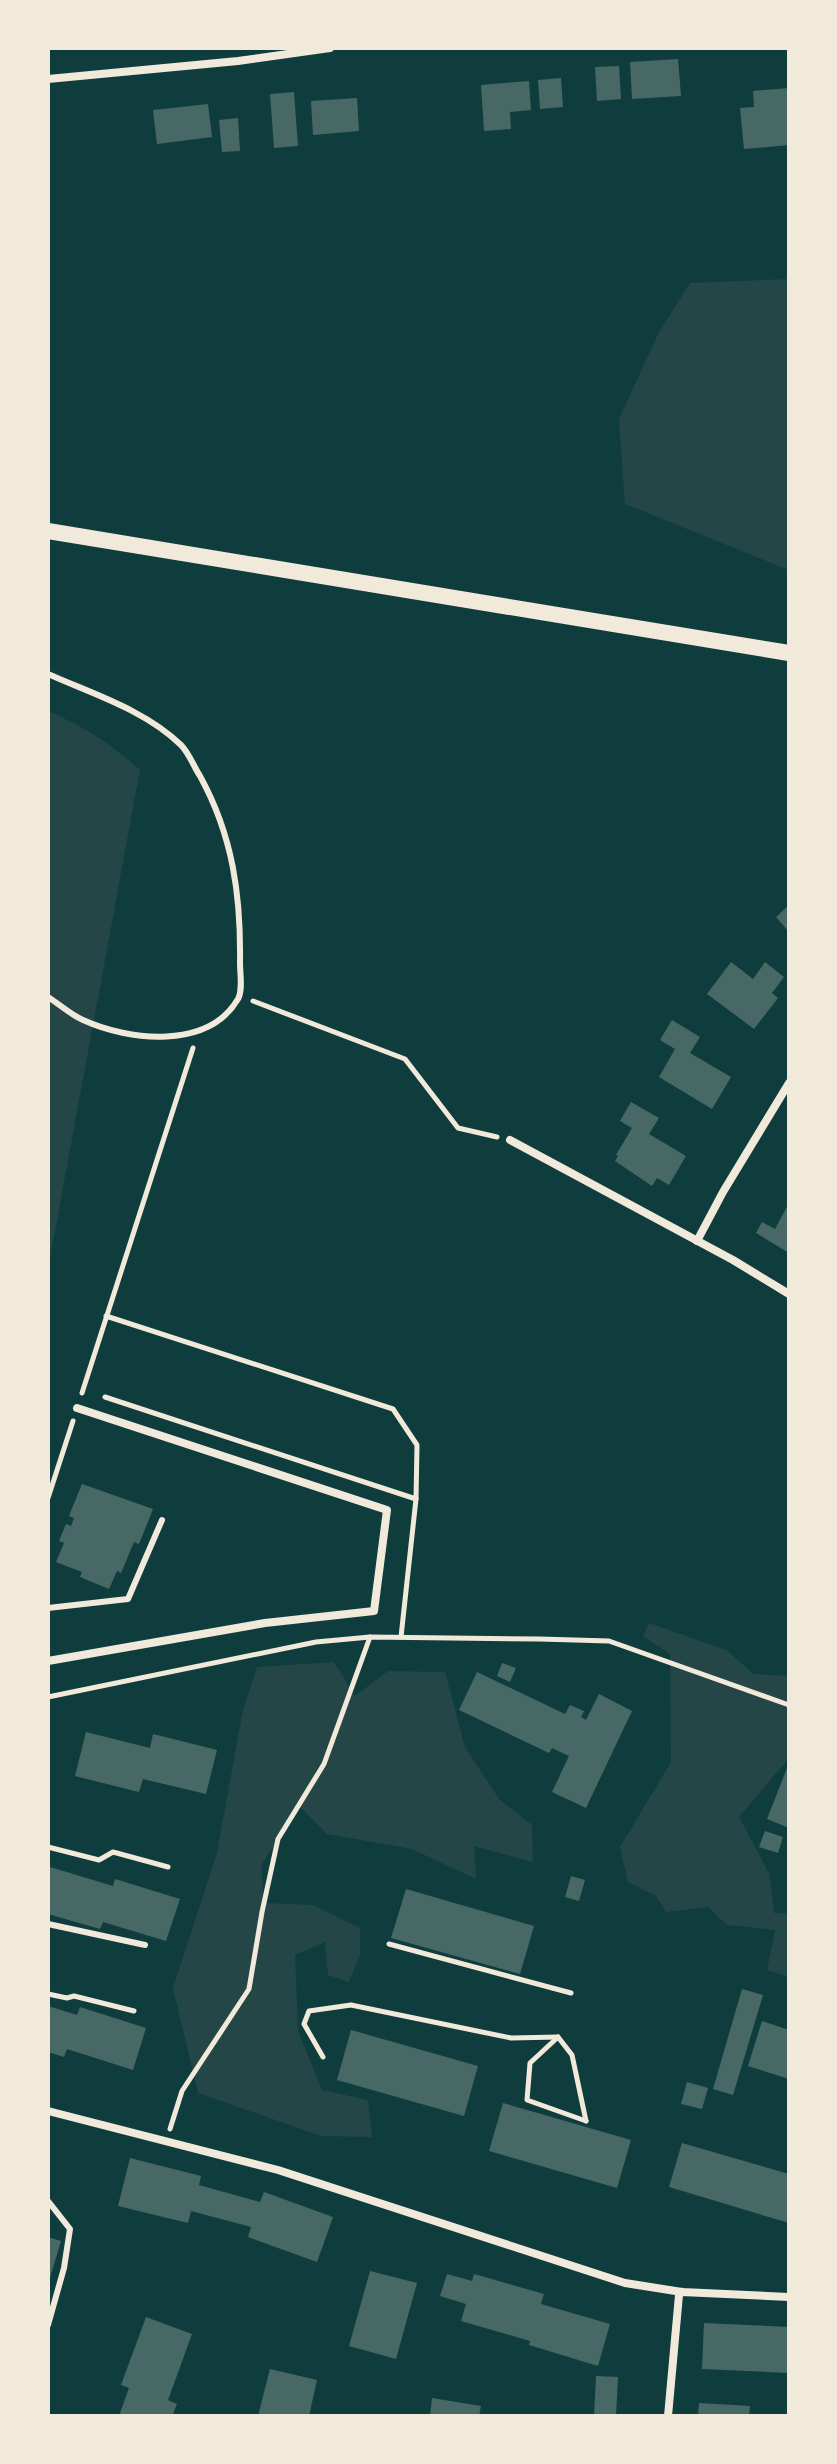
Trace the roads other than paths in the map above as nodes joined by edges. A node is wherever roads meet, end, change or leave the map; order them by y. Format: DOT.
graph roads {
  1 [pos="330,48"];
  2 [pos="48,79"];
  3 [pos="48,531"];
  4 [pos="789,653"];
  5 [pos="48,674"];
  6 [pos="48,997"];
  7 [pos="789,1083"];
  8 [pos="510,1140"];
  9 [pos="697,1241"];
  10 [pos="789,1294"];
  11 [pos="77,1408"];
  12 [pos="162,1520"];
  13 [pos="48,1608"];
  14 [pos="48,1661"];
  15 [pos="48,1924"];
  16 [pos="145,1945"];
  17 [pos="48,2111"];
  18 [pos="48,2201"];
  19 [pos="682,2292"];
  20 [pos="789,2297"];
  21 [pos="48,2325"];
  22 [pos="668,2416"];
  1 -- 2 [label="street"];
  3 -- 4 [label="main road"];
  5 -- 6 [label="lane"];
  7 -- 9 [label="street"];
  8 -- 9 [label="street"];
  9 -- 10 [label="street"];
  11 -- 14 [label="street"];
  12 -- 13 [label="lane"];
  15 -- 16 [label="lane"];
  17 -- 19 [label="street"];
  18 -- 21 [label="lane"];
  19 -- 20 [label="street"];
  19 -- 22 [label="street"];
}
